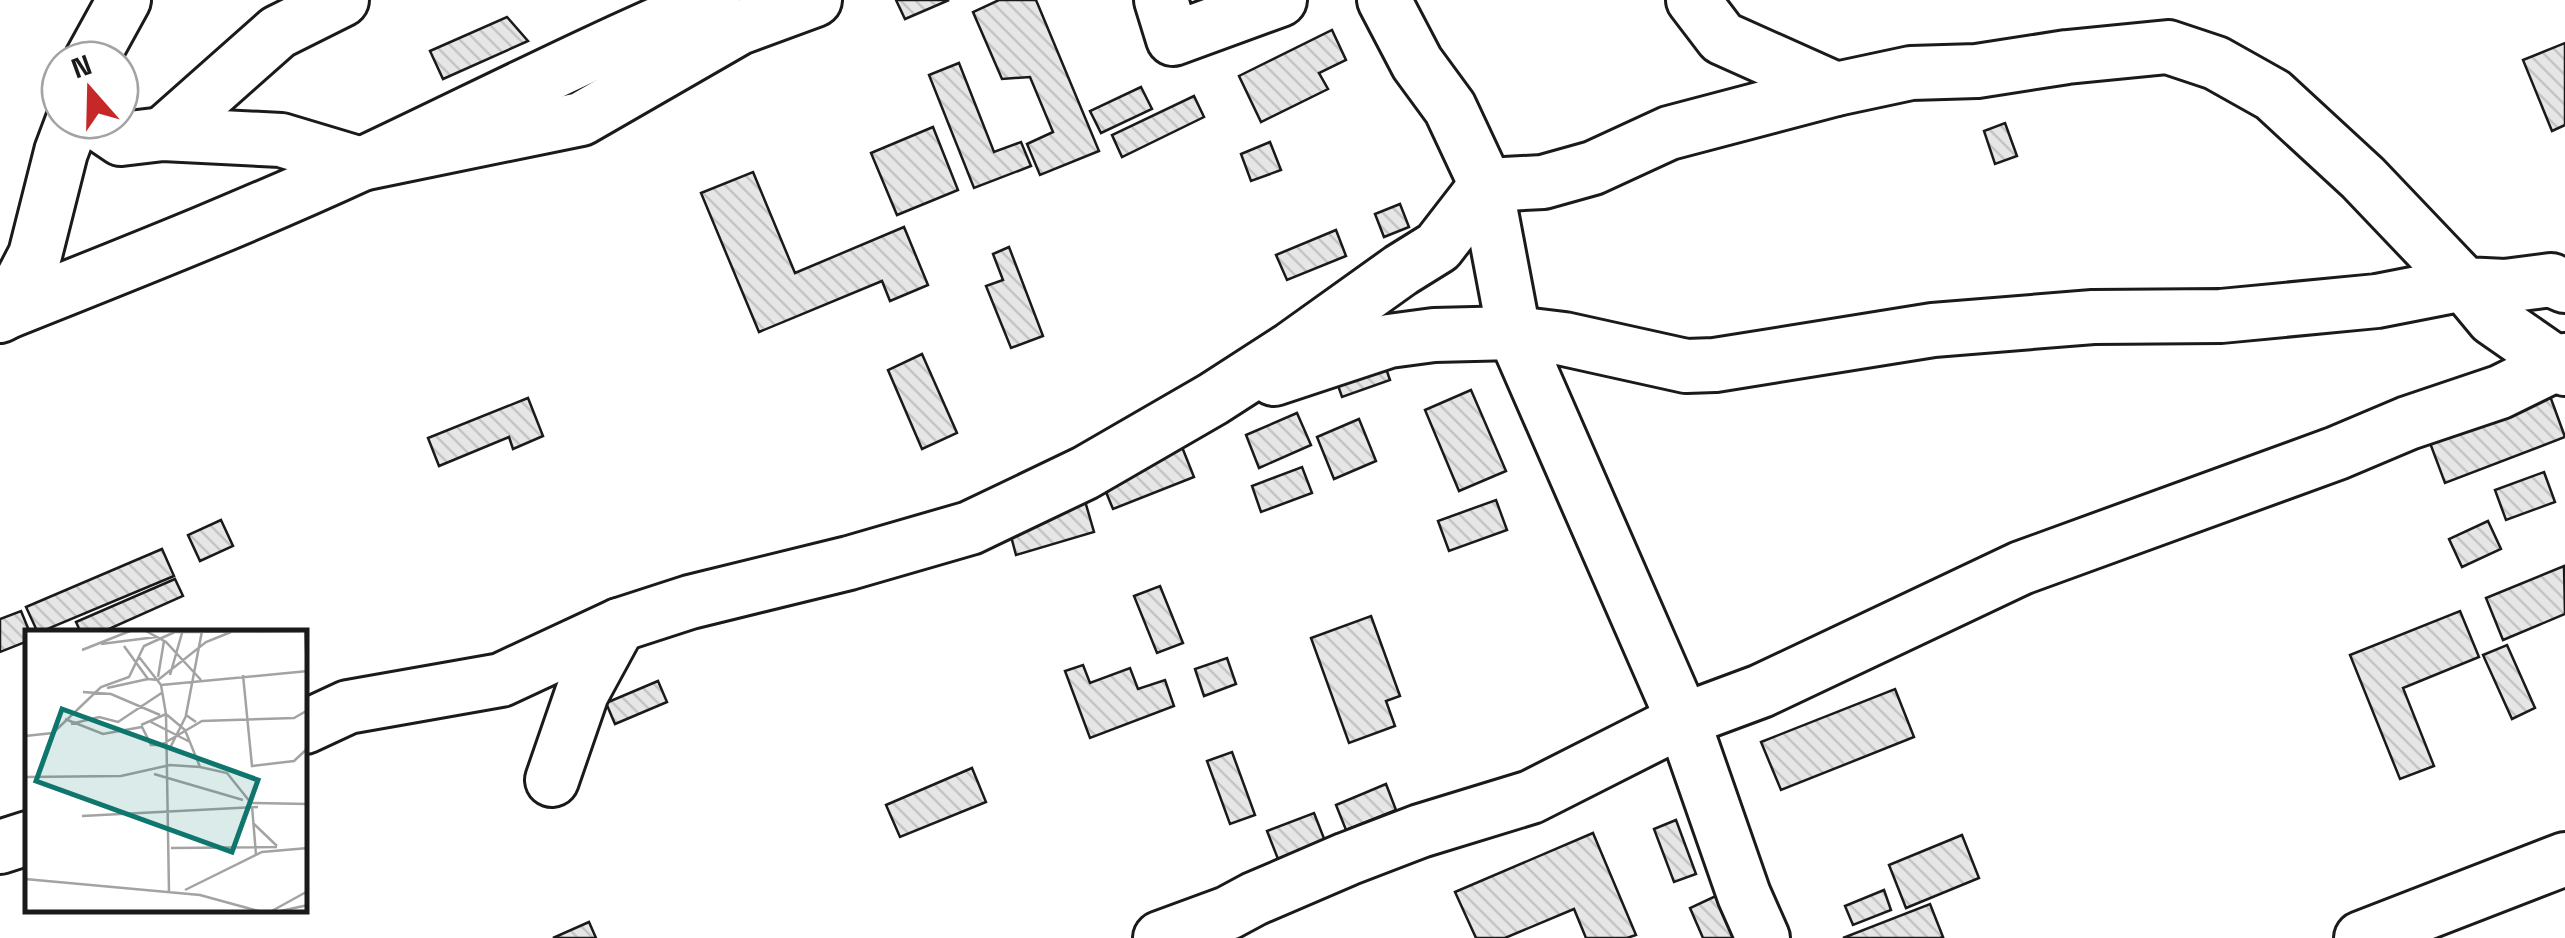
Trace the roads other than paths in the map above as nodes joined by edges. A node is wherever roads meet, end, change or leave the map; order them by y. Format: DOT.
graph roads {
  1 [pos="124,0"];
  2 [pos="342,0"];
  3 [pos="713,0"];
  4 [pos="815,0"];
  5 [pos="1161,0"];
  6 [pos="1280,0"];
  7 [pos="1384,0"];
  8 [pos="1412,0"];
  9 [pos="1693,0"];
  10 [pos="102,40"];
  11 [pos="1417,63"];
  12 [pos="1836,89"];
  13 [pos="164,134"];
  14 [pos="140,137"];
  15 [pos="66,140"];
  16 [pos="361,164"];
  17 [pos="1486,185"];
  18 [pos="2464,284"];
  19 [pos="2565,286"];
  20 [pos="2,314"];
  21 [pos="1514,333"];
  22 [pos="2562,364"];
  23 [pos="1213,399"];
  24 [pos="619,626"];
  25 [pos="1683,720"];
  26 [pos="308,727"];
  27 [pos="552,780"];
  28 [pos="25,839"];
  29 [pos="0,847"];
  30 [pos="2565,859"];
  31 [pos="1160,938"];
  32 [pos="1762,938"];
  33 [pos="2362,938"];
  1 -- 10 [label="street"];
  2 -- 13 [label="street"];
  3 -- 16 [label="street"];
  4 -- 16 [label="street"];
  5 -- 6 [label="street"];
  7 -- 11 [label="street"];
  8 -- 11 [label="street"];
  9 -- 12 [label="street"];
  11 -- 17 [label="street"];
  12 -- 17 [label="street"];
  12 -- 18 [label="street"];
  13 -- 14 [label="street"];
  13 -- 16 [label="street"];
  15 -- 20 [label="street"];
  16 -- 20 [label="street"];
  17 -- 21 [label="street"];
  17 -- 23 [label="street"];
  18 -- 19 [label="street"];
  18 -- 21 [label="street"];
  18 -- 22 [label="street"];
  21 -- 23 [label="street"];
  21 -- 25 [label="street"];
  22 -- 25 [label="street"];
  23 -- 24 [label="street"];
  24 -- 26 [label="street"];
  24 -- 27 [label="street"];
  25 -- 31 [label="street"];
  25 -- 32 [label="street"];
  28 -- 29 [label="street"];
  30 -- 33 [label="street"];
}
